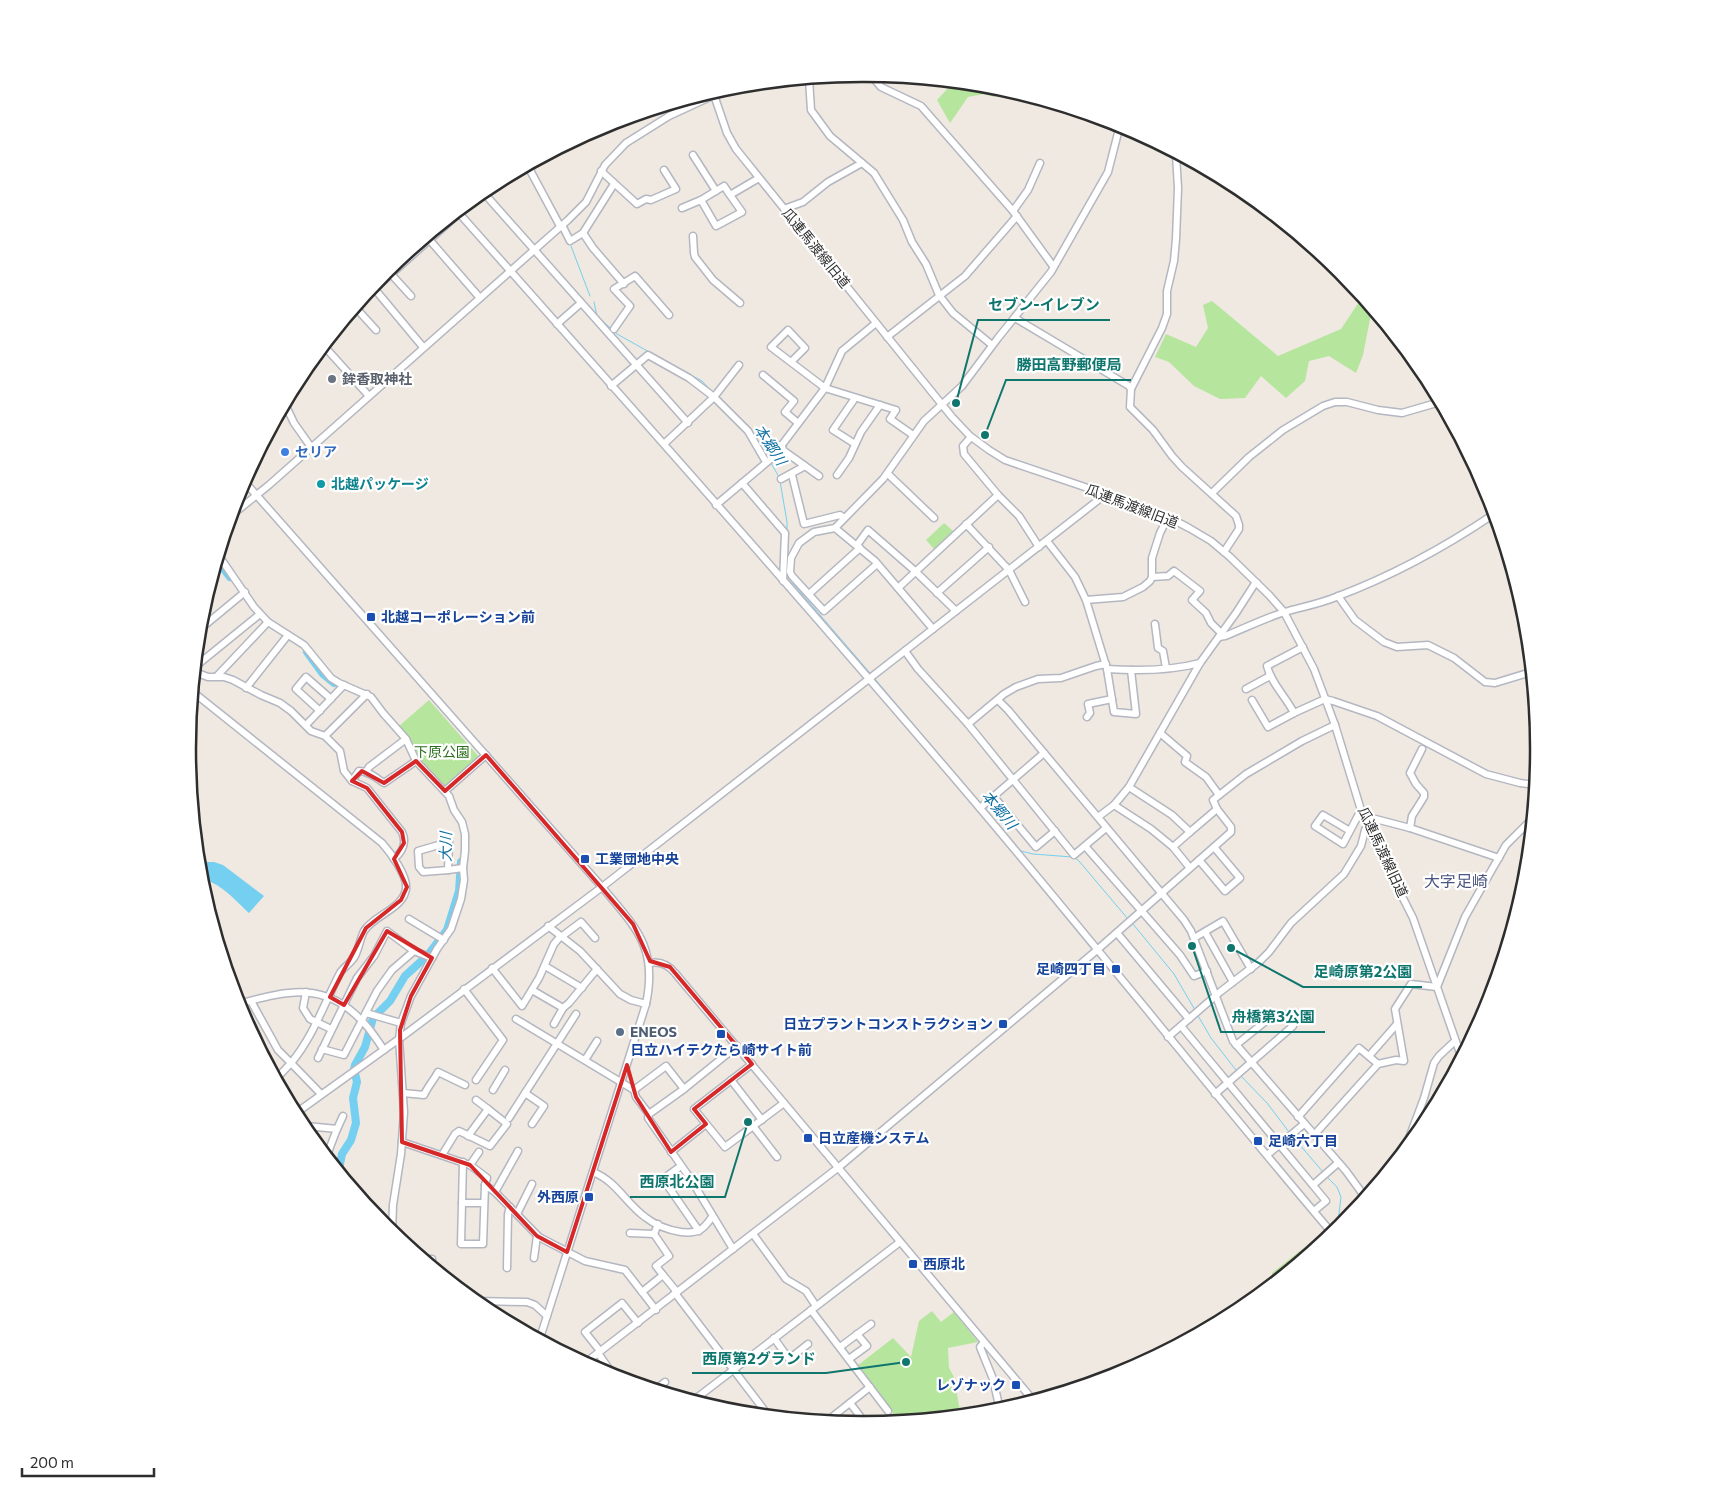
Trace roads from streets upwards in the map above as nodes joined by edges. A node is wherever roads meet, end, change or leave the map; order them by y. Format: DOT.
graph roads {
  1 [pos="877,83"];
  2 [pos="809,85"];
  3 [pos="716,99"];
  4 [pos="693,104"];
  5 [pos="1118,133"];
  6 [pos="693,155"];
  7 [pos="1176,161"];
  8 [pos="862,163"];
  9 [pos="1040,163"];
  10 [pos="664,170"];
  11 [pos="531,171"];
  12 [pos="601,171"];
  13 [pos="759,178"];
  14 [pos="614,184"];
  15 [pos="716,191"];
  16 [pos="730,195"];
  17 [pos="488,199"];
  18 [pos="701,200"];
  19 [pos="682,208"];
  20 [pos="784,209"];
  21 [pos="1015,213"];
  22 [pos="463,216"];
  23 [pos="561,226"];
  24 [pos="583,233"];
  25 [pos="693,236"];
  26 [pos="431,242"];
  27 [pos="534,249"];
  28 [pos="1053,266"];
  29 [pos="510,271"];
  30 [pos="393,277"];
  31 [pos="624,284"];
  32 [pos="378,293"];
  33 [pos="939,295"];
  34 [pos="411,296"];
  35 [pos="480,298"];
  36 [pos="581,303"];
  37 [pos="740,303"];
  38 [pos="360,312"];
  39 [pos="669,314"];
  40 [pos="1015,318"];
  41 [pos="876,323"];
  42 [pos="557,324"];
  43 [pos="614,329"];
  44 [pos="376,330"];
  45 [pos="887,336"];
  46 [pos="992,345"];
  47 [pos="423,347"];
  48 [pos="328,351"];
  49 [pos="791,362"];
  50 [pos="636,365"];
  51 [pos="739,365"];
  52 [pos="764,375"];
  53 [pos="611,386"];
  54 [pos="825,388"];
  55 [pos="1131,389"];
  56 [pos="716,395"];
  57 [pos="369,396"];
  58 [pos="855,398"];
  59 [pos="941,404"];
  60 [pos="1433,404"];
  61 [pos="880,405"];
  62 [pos="289,412"];
  63 [pos="688,423"];
  64 [pos="798,423"];
  65 [pos="913,435"];
  66 [pos="971,437"];
  67 [pos="664,444"];
  68 [pos="854,444"];
  69 [pos="781,445"];
  70 [pos="312,447"];
  71 [pos="769,460"];
  72 [pos="804,466"];
  73 [pos="888,474"];
  74 [pos="792,475"];
  75 [pos="837,475"];
  76 [pos="819,476"];
  77 [pos="781,479"];
  78 [pos="742,483"];
  79 [pos="250,487"];
  80 [pos="1212,492"];
  81 [pos="256,494"];
  82 [pos="1106,494"];
  83 [pos="998,495"];
  84 [pos="716,505"];
  85 [pos="242,506"];
  86 [pos="1168,517"];
  87 [pos="844,518"];
  88 [pos="934,518"];
  89 [pos="1488,518"];
  90 [pos="966,524"];
  91 [pos="835,528"];
  92 [pos="1047,541"];
  93 [pos="858,547"];
  94 [pos="989,547"];
  95 [pos="1039,547"];
  96 [pos="1224,552"];
  97 [pos="223,563"];
  98 [pos="878,564"];
  99 [pos="1009,570"];
  100 [pos="915,571"];
  101 [pos="785,575"];
  102 [pos="1152,577"];
  103 [pos="1257,582"];
  104 [pos="898,588"];
  105 [pos="937,593"];
  106 [pos="243,594"];
  107 [pos="809,594"];
  108 [pos="1338,596"];
  109 [pos="1086,600"];
  110 [pos="1025,602"];
  111 [pos="956,611"];
  112 [pos="1284,612"];
  113 [pos="259,615"];
  114 [pos="208,623"];
  115 [pos="267,623"];
  116 [pos="1155,624"];
  117 [pos="933,629"];
  118 [pos="1220,635"];
  119 [pos="287,636"];
  120 [pos="1303,647"];
  121 [pos="905,651"];
  122 [pos="202,661"];
  123 [pos="1200,663"];
  124 [pos="1107,666"];
  125 [pos="1166,668"];
  126 [pos="1131,670"];
  127 [pos="201,674"];
  128 [pos="1525,674"];
  129 [pos="217,676"];
  130 [pos="1270,676"];
  131 [pos="869,678"];
  132 [pos="342,687"];
  133 [pos="246,688"];
  134 [pos="1246,690"];
  135 [pos="365,695"];
  136 [pos="199,697"];
  137 [pos="331,699"];
  138 [pos="1112,699"];
  139 [pos="1325,699"];
  140 [pos="998,700"];
  141 [pos="1252,700"];
  142 [pos="320,711"];
  143 [pos="1294,713"];
  144 [pos="1087,717"];
  145 [pos="968,724"];
  146 [pos="1335,724"];
  147 [pos="306,725"];
  148 [pos="1160,733"];
  149 [pos="325,736"];
  150 [pos="404,740"];
  151 [pos="1422,749"];
  152 [pos="1044,754"];
  153 [pos="486,756"];
  154 [pos="414,762"];
  155 [pos="366,772"];
  156 [pos="1014,780"];
  157 [pos="352,781"];
  158 [pos="1528,784"];
  159 [pos="1129,787"];
  160 [pos="444,791"];
  161 [pos="1219,795"];
  162 [pos="994,797"];
  163 [pos="1114,805"];
  164 [pos="983,806"];
  165 [pos="1217,809"];
  166 [pos="1362,813"];
  167 [pos="1098,817"];
  168 [pos="1367,826"];
  169 [pos="1525,826"];
  170 [pos="1106,828"];
  171 [pos="1410,828"];
  172 [pos="1055,831"];
  173 [pos="1350,831"];
  174 [pos="1190,832"];
  175 [pos="1085,846"];
  176 [pos="1173,847"];
  177 [pos="1214,847"];
  178 [pos="1499,858"];
  179 [pos="394,859"];
  180 [pos="1199,860"];
  181 [pos="1190,868"];
  182 [pos="461,869"];
  183 [pos="448,870"];
  184 [pos="602,886"];
  185 [pos="1162,894"];
  186 [pos="1142,911"];
  187 [pos="409,919"];
  188 [pos="548,926"];
  189 [pos="1204,932"];
  190 [pos="1117,933"];
  191 [pos="560,937"];
  192 [pos="595,938"];
  193 [pos="1194,938"];
  194 [pos="444,940"];
  195 [pos="1097,950"];
  196 [pos="414,951"];
  197 [pos="428,957"];
  198 [pos="649,963"];
  199 [pos="545,966"];
  200 [pos="492,968"];
  201 [pos="597,969"];
  202 [pos="1251,969"];
  203 [pos="1207,971"];
  204 [pos="1233,982"];
  205 [pos="1438,987"];
  206 [pos="582,988"];
  207 [pos="464,989"];
  208 [pos="532,990"];
  209 [pos="306,992"];
  210 [pos="1216,996"];
  211 [pos="330,997"];
  212 [pos="251,1001"];
  213 [pos="246,1002"];
  214 [pos="646,1004"];
  215 [pos="344,1005"];
  216 [pos="562,1008"];
  217 [pos="368,1014"];
  218 [pos="576,1014"];
  219 [pos="1191,1017"];
  220 [pos="516,1018"];
  221 [pos="317,1022"];
  222 [pos="401,1023"];
  223 [pos="554,1024"];
  224 [pos="1398,1024"];
  225 [pos="366,1026"];
  226 [pos="1181,1026"];
  227 [pos="331,1030"];
  228 [pos="1168,1037"];
  229 [pos="399,1039"];
  230 [pos="597,1041"];
  231 [pos="1455,1041"];
  232 [pos="557,1043"];
  233 [pos="1236,1044"];
  234 [pos="737,1046"];
  235 [pos="322,1049"];
  236 [pos="1458,1049"];
  237 [pos="384,1050"];
  238 [pos="1369,1056"];
  239 [pos="318,1058"];
  240 [pos="585,1060"];
  241 [pos="1250,1062"];
  242 [pos="291,1063"];
  243 [pos="752,1064"];
  244 [pos="1378,1064"];
  245 [pos="505,1070"];
  246 [pos="281,1073"];
  247 [pos="476,1080"];
  248 [pos="731,1080"];
  249 [pos="622,1082"];
  250 [pos="1227,1083"];
  251 [pos="465,1085"];
  252 [pos="684,1089"];
  253 [pos="493,1090"];
  254 [pos="634,1090"];
  255 [pos="403,1093"];
  256 [pos="525,1093"];
  257 [pos="321,1094"];
  258 [pos="1215,1094"];
  259 [pos="476,1100"];
  260 [pos="784,1102"];
  261 [pos="302,1108"];
  262 [pos="488,1109"];
  263 [pos="649,1114"];
  264 [pos="343,1116"];
  265 [pos="1298,1117"];
  266 [pos="509,1118"];
  267 [pos="762,1120"];
  268 [pos="1415,1122"];
  269 [pos="532,1124"];
  270 [pos="706,1124"];
  271 [pos="1304,1124"];
  272 [pos="753,1126"];
  273 [pos="314,1127"];
  274 [pos="337,1129"];
  275 [pos="1314,1135"];
  276 [pos="468,1136"];
  277 [pos="402,1142"];
  278 [pos="1280,1145"];
  279 [pos="329,1149"];
  280 [pos="518,1151"];
  281 [pos="479,1152"];
  282 [pos="671,1152"];
  283 [pos="442,1154"];
  284 [pos="1267,1155"];
  285 [pos="777,1157"];
  286 [pos="463,1162"];
  287 [pos="1338,1163"];
  288 [pos="470,1165"];
  289 [pos="681,1166"];
  290 [pos="839,1167"];
  291 [pos="593,1172"];
  292 [pos="532,1184"];
  293 [pos="485,1185"];
  294 [pos="1313,1185"];
  295 [pos="1361,1191"];
  296 [pos="495,1192"];
  297 [pos="462,1203"];
  298 [pos="484,1203"];
  299 [pos="510,1207"];
  300 [pos="1314,1212"];
  301 [pos="517,1214"];
  302 [pos="712,1216"];
  303 [pos="392,1220"];
  304 [pos="658,1224"];
  305 [pos="1327,1227"];
  306 [pos="699,1231"];
  307 [pos="630,1234"];
  308 [pos="654,1234"];
  309 [pos="753,1234"];
  310 [pos="537,1236"];
  311 [pos="900,1242"];
  312 [pos="733,1249"];
  313 [pos="567,1252"];
  314 [pos="534,1258"];
  315 [pos="507,1268"];
  316 [pos="663,1275"];
  317 [pos="642,1292"];
  318 [pos="676,1293"];
  319 [pos="489,1301"];
  320 [pos="814,1308"];
  321 [pos="656,1310"];
  322 [pos="547,1316"];
  323 [pos="638,1323"];
  324 [pos="871,1324"];
  325 [pos="542,1332"];
  326 [pos="857,1334"];
  327 [pos="774,1338"];
  328 [pos="984,1342"];
  329 [pos="808,1344"];
  330 [pos="840,1347"];
  331 [pos="599,1352"];
  332 [pos="592,1358"];
  333 [pos="849,1359"];
  334 [pos="607,1364"];
  335 [pos="732,1370"];
  336 [pos="665,1382"];
  337 [pos="662,1384"];
  338 [pos="870,1387"];
  339 [pos="700,1395"];
  340 [pos="1029,1395"];
  341 [pos="998,1402"];
  342 [pos="850,1403"];
  343 [pos="762,1408"];
  344 [pos="888,1412"];
  345 [pos="836,1415"];
  346 [pos="860,1416"];
  1 -- 21 [label="street"];
  2 -- 8 [label="street"];
  3 -- 13 [label="street, 瓜連馬渡線旧道"];
  4 -- 12 [label="street"];
  5 -- 28 [label="street"];
  6 -- 15 [label="street"];
  7 -- 55 [label="street"];
  8 -- 20 [label="street"];
  8 -- 33 [label="street"];
  9 -- 21 [label="street"];
  10 -- 14 [label="street"];
  11 -- 23 [label="street"];
  12 -- 14 [label="street"];
  12 -- 23 [label="street"];
  13 -- 16 [label="street"];
  13 -- 20 [label="street, 瓜連馬渡線旧道"];
  14 -- 24 [label="street"];
  15 -- 16 [label="street"];
  15 -- 18 [label="street"];
  16 -- 18 [label="street"];
  17 -- 27 [label="street"];
  18 -- 19 [label="street"];
  20 -- 41 [label="street, 瓜連馬渡線旧道"];
  21 -- 28 [label="street"];
  21 -- 33 [label="street"];
  22 -- 29 [label="street"];
  23 -- 24 [label="street"];
  23 -- 27 [label="street"];
  24 -- 31 [label="street"];
  25 -- 37 [label="street"];
  26 -- 35 [label="street"];
  27 -- 29 [label="street"];
  27 -- 36 [label="street"];
  28 -- 40 [label="street"];
  29 -- 35 [label="street"];
  29 -- 42 [label="street"];
  30 -- 34 [label="street"];
  31 -- 39 [label="street"];
  31 -- 43 [label="street"];
  32 -- 47 [label="street"];
  33 -- 45 [label="street"];
  33 -- 46 [label="street"];
  35 -- 47 [label="street"];
  36 -- 42 [label="street"];
  36 -- 50 [label="street"];
  38 -- 44 [label="street"];
  40 -- 46 [label="street"];
  40 -- 55 [label="street"];
  41 -- 45 [label="street, 瓜連馬渡線旧道"];
  41 -- 54 [label="street"];
  42 -- 53 [label="street"];
  45 -- 59 [label="street, 瓜連馬渡線旧道"];
  46 -- 59 [label="street"];
  47 -- 57 [label="street"];
  48 -- 57 [label="street"];
  49 -- 49 [label="street"];
  49 -- 54 [label="street"];
  50 -- 53 [label="street"];
  50 -- 56 [label="street"];
  50 -- 63 [label="street"];
  51 -- 56 [label="street"];
  52 -- 64 [label="street"];
  53 -- 67 [label="street"];
  54 -- 58 [label="street"];
  54 -- 64 [label="street"];
  55 -- 80 [label="street"];
  56 -- 63 [label="street"];
  56 -- 71 [label="street"];
  57 -- 70 [label="street"];
  58 -- 61 [label="street"];
  58 -- 68 [label="street"];
  59 -- 65 [label="street"];
  59 -- 66 [label="street, 瓜連馬渡線旧道"];
  60 -- 80 [label="street"];
  61 -- 65 [label="street"];
  61 -- 68 [label="street"];
  62 -- 70 [label="street"];
  63 -- 67 [label="street"];
  64 -- 69 [label="street"];
  65 -- 73 [label="street"];
  66 -- 82 [label="street, 瓜連馬渡線旧道"];
  66 -- 83 [label="street"];
  67 -- 84 [label="street"];
  68 -- 75 [label="street"];
  69 -- 71 [label="street"];
  69 -- 72 [label="street"];
  70 -- 81 [label="street"];
  71 -- 78 [label="street"];
  72 -- 74 [label="street"];
  72 -- 76 [label="street"];
  73 -- 87 [label="street"];
  73 -- 88 [label="street"];
  74 -- 77 [label="street"];
  74 -- 87 [label="street"];
  78 -- 84 [label="street"];
  78 -- 101 [label="street"];
  79 -- 81 [label="street"];
  80 -- 96 [label="street"];
  81 -- 85 [label="street"];
  81 -- 153 [label="street"];
  82 -- 86 [label="street, 瓜連馬渡線旧道"];
  82 -- 92 [label="street"];
  83 -- 90 [label="street"];
  83 -- 95 [label="street"];
  84 -- 101 [label="street"];
  86 -- 96 [label="street, 瓜連馬渡線旧道"];
  86 -- 102 [label="street"];
  87 -- 91 [label="street"];
  89 -- 108 [label="street"];
  90 -- 94 [label="street"];
  90 -- 100 [label="street"];
  91 -- 93 [label="street"];
  91 -- 101 [label="street"];
  92 -- 95 [label="street"];
  92 -- 109 [label="street"];
  93 -- 98 [label="street"];
  93 -- 100 [label="street"];
  93 -- 107 [label="street"];
  94 -- 99 [label="street"];
  94 -- 105 [label="street"];
  95 -- 99 [label="street"];
  96 -- 103 [label="street, 瓜連馬渡線旧道"];
  97 -- 106 [label="street"];
  98 -- 104 [label="street"];
  98 -- 107 [label="street"];
  99 -- 110 [label="street"];
  99 -- 111 [label="street"];
  100 -- 104 [label="street"];
  100 -- 105 [label="street"];
  101 -- 107 [label="street"];
  101 -- 131 [label="street"];
  102 -- 109 [label="street"];
  102 -- 118 [label="street"];
  103 -- 112 [label="street, 瓜連馬渡線旧道"];
  103 -- 118 [label="street"];
  104 -- 117 [label="street"];
  105 -- 111 [label="street"];
  106 -- 113 [label="street"];
  106 -- 114 [label="street"];
  108 -- 112 [label="street"];
  108 -- 128 [label="street"];
  109 -- 124 [label="street"];
  111 -- 117 [label="street"];
  112 -- 118 [label="street"];
  112 -- 120 [label="street, 瓜連馬渡線旧道"];
  113 -- 115 [label="street"];
  113 -- 122 [label="street"];
  115 -- 119 [label="street"];
  115 -- 129 [label="street"];
  116 -- 125 [label="street"];
  117 -- 121 [label="street"];
  118 -- 123 [label="street"];
  119 -- 132 [label="street"];
  119 -- 133 [label="street"];
  120 -- 130 [label="street"];
  120 -- 139 [label="street, 瓜連馬渡線旧道"];
  121 -- 131 [label="street"];
  121 -- 145 [label="street"];
  123 -- 125 [label="street"];
  123 -- 148 [label="street"];
  124 -- 126 [label="street"];
  124 -- 138 [label="street"];
  124 -- 140 [label="street"];
  125 -- 126 [label="street"];
  126 -- 138 [label="street"];
  127 -- 129 [label="street"];
  129 -- 133 [label="street"];
  130 -- 134 [label="street"];
  130 -- 143 [label="street"];
  131 -- 164 [label="street"];
  131 -- 184 [label="street"];
  132 -- 135 [label="street"];
  132 -- 137 [label="street"];
  133 -- 147 [label="street"];
  135 -- 149 [label="street"];
  135 -- 150 [label="street"];
  136 -- 179 [label="street"];
  137 -- 142 [label="street"];
  137 -- 142 [label="street"];
  138 -- 144 [label="street"];
  139 -- 143 [label="street"];
  139 -- 146 [label="street, 瓜連馬渡線旧道"];
  139 -- 158 [label="street"];
  140 -- 145 [label="street"];
  140 -- 152 [label="street"];
  141 -- 143 [label="street"];
  142 -- 147 [label="street"];
  145 -- 156 [label="street"];
  146 -- 161 [label="street"];
  146 -- 166 [label="street, 瓜連馬渡線旧道"];
  147 -- 149 [label="street"];
  148 -- 159 [label="street"];
  148 -- 161 [label="street"];
  149 -- 157 [label="street"];
  150 -- 154 [label="street"];
  150 -- 155 [label="street"];
  151 -- 171 [label="street"];
  152 -- 156 [label="street"];
  152 -- 167 [label="street"];
  153 -- 160 [label="street"];
  153 -- 184 [label="street"];
  154 -- 155 [label="street"];
  154 -- 160 [label="street"];
  155 -- 157 [label="street"];
  156 -- 162 [label="street"];
  156 -- 172 [label="street"];
  157 -- 179 [label="street"];
  159 -- 163 [label="street"];
  159 -- 174 [label="street"];
  160 -- 182 [label="street"];
  161 -- 165 [label="street"];
  162 -- 164 [label="street"];
  162 -- 172 [label="street"];
  163 -- 167 [label="street"];
  163 -- 176 [label="street"];
  164 -- 195 [label="street"];
  165 -- 174 [label="street"];
  165 -- 177 [label="street"];
  166 -- 168 [label="street, 瓜連馬渡線旧道"];
  166 -- 171 [label="street"];
  166 -- 173 [label="street"];
  167 -- 170 [label="street"];
  168 -- 202 [label="street"];
  168 -- 205 [label="street, 瓜連馬渡線旧道"];
  169 -- 178 [label="street"];
  170 -- 175 [label="street"];
  170 -- 185 [label="street"];
  171 -- 178 [label="street"];
  172 -- 175 [label="street"];
  173 -- 173 [label="street"];
  174 -- 176 [label="street"];
  175 -- 186 [label="street"];
  176 -- 181 [label="street"];
  177 -- 180 [label="street"];
  177 -- 180 [label="street"];
  178 -- 205 [label="street"];
  179 -- 211 [label="street"];
  180 -- 181 [label="street"];
  181 -- 185 [label="street"];
  182 -- 183 [label="street"];
  182 -- 194 [label="street"];
  183 -- 183 [label="street"];
  184 -- 188 [label="street"];
  184 -- 198 [label="street"];
  185 -- 186 [label="street"];
  185 -- 193 [label="street"];
  186 -- 190 [label="street"];
  186 -- 203 [label="street"];
  187 -- 194 [label="street"];
  188 -- 191 [label="street"];
  188 -- 200 [label="street"];
  189 -- 193 [label="street"];
  189 -- 202 [label="street"];
  189 -- 204 [label="street"];
  190 -- 195 [label="street"];
  190 -- 219 [label="street"];
  191 -- 192 [label="street"];
  191 -- 199 [label="street"];
  191 -- 201 [label="street"];
  193 -- 203 [label="street"];
  194 -- 197 [label="street"];
  195 -- 228 [label="street"];
  195 -- 290 [label="street"];
  196 -- 197 [label="street"];
  196 -- 215 [label="street"];
  196 -- 217 [label="street"];
  197 -- 222 [label="street"];
  198 -- 214 [label="street"];
  198 -- 234 [label="street"];
  199 -- 206 [label="street"];
  199 -- 208 [label="street"];
  200 -- 207 [label="street"];
  200 -- 208 [label="street"];
  201 -- 206 [label="street"];
  201 -- 214 [label="street"];
  202 -- 204 [label="street"];
  203 -- 210 [label="street"];
  204 -- 210 [label="street"];
  205 -- 224 [label="street"];
  205 -- 231 [label="street, 瓜連馬渡線旧道"];
  206 -- 216 [label="street"];
  207 -- 229 [label="street"];
  207 -- 247 [label="street"];
  208 -- 216 [label="street"];
  209 -- 211 [label="street"];
  209 -- 212 [label="street"];
  209 -- 221 [label="street"];
  210 -- 219 [label="street"];
  210 -- 233 [label="street"];
  211 -- 215 [label="street"];
  211 -- 221 [label="street"];
  212 -- 213 [label="street"];
  212 -- 242 [label="street"];
  214 -- 249 [label="street"];
  215 -- 225 [label="street"];
  215 -- 227 [label="street"];
  216 -- 223 [label="street"];
  217 -- 222 [label="street"];
  217 -- 225 [label="street"];
  218 -- 232 [label="street"];
  219 -- 226 [label="street"];
  220 -- 232 [label="street"];
  221 -- 227 [label="street"];
  221 -- 242 [label="street"];
  222 -- 229 [label="street"];
  224 -- 238 [label="street"];
  224 -- 244 [label="street"];
  225 -- 235 [label="street"];
  225 -- 237 [label="street"];
  226 -- 228 [label="street"];
  226 -- 250 [label="street"];
  227 -- 235 [label="street"];
  228 -- 258 [label="street"];
  229 -- 237 [label="street"];
  229 -- 255 [label="street"];
  230 -- 240 [label="street"];
  231 -- 236 [label="street, 瓜連馬渡線旧道"];
  231 -- 268 [label="street"];
  232 -- 240 [label="street"];
  232 -- 256 [label="street"];
  233 -- 241 [label="street"];
  233 -- 241 [label="street"];
  234 -- 243 [label="street"];
  234 -- 252 [label="street"];
  235 -- 239 [label="street"];
  237 -- 257 [label="street"];
  238 -- 244 [label="street"];
  238 -- 265 [label="street"];
  240 -- 249 [label="street"];
  241 -- 250 [label="street"];
  241 -- 265 [label="street"];
  242 -- 246 [label="street"];
  242 -- 257 [label="street"];
  243 -- 248 [label="street"];
  243 -- 260 [label="street"];
  244 -- 275 [label="street"];
  245 -- 253 [label="street"];
  248 -- 267 [label="street"];
  248 -- 270 [label="street"];
  249 -- 254 [label="street"];
  249 -- 291 [label="street"];
  250 -- 258 [label="street"];
  250 -- 278 [label="street"];
  251 -- 255 [label="street"];
  252 -- 254 [label="street"];
  252 -- 263 [label="street"];
  254 -- 263 [label="street"];
  255 -- 277 [label="street"];
  256 -- 266 [label="street"];
  256 -- 269 [label="street"];
  257 -- 261 [label="street"];
  258 -- 284 [label="street"];
  259 -- 262 [label="street"];
  260 -- 267 [label="street"];
  260 -- 290 [label="street"];
  262 -- 276 [label="street"];
  262 -- 276 [label="street"];
  263 -- 282 [label="street"];
  264 -- 274 [label="street"];
  265 -- 271 [label="street"];
  267 -- 272 [label="street"];
  270 -- 272 [label="street"];
  270 -- 282 [label="street"];
  271 -- 275 [label="street"];
  271 -- 278 [label="street"];
  272 -- 285 [label="street"];
  273 -- 274 [label="street"];
  274 -- 279 [label="street"];
  275 -- 287 [label="street"];
  276 -- 283 [label="street"];
  277 -- 283 [label="street"];
  277 -- 303 [label="street"];
  278 -- 284 [label="street"];
  278 -- 294 [label="street"];
  280 -- 296 [label="street"];
  281 -- 288 [label="street"];
  282 -- 289 [label="street"];
  283 -- 286 [label="street"];
  284 -- 300 [label="street"];
  286 -- 288 [label="street"];
  286 -- 297 [label="street"];
  287 -- 294 [label="street"];
  287 -- 295 [label="street"];
  288 -- 293 [label="street"];
  289 -- 302 [label="street"];
  289 -- 306 [label="street"];
  290 -- 309 [label="street"];
  290 -- 311 [label="street"];
  291 -- 304 [label="street"];
  291 -- 313 [label="street"];
  292 -- 301 [label="street"];
  293 -- 296 [label="street"];
  293 -- 298 [label="street"];
  294 -- 300 [label="street"];
  296 -- 299 [label="street"];
  297 -- 298 [label="street"];
  297 -- 298 [label="street"];
  299 -- 301 [label="street"];
  299 -- 315 [label="street"];
  300 -- 305 [label="street"];
  301 -- 310 [label="street"];
  302 -- 306 [label="street"];
  302 -- 312 [label="street"];
  304 -- 306 [label="street"];
  304 -- 308 [label="street"];
  307 -- 308 [label="street"];
  308 -- 316 [label="street"];
  309 -- 312 [label="street"];
  309 -- 320 [label="street"];
  310 -- 313 [label="street"];
  310 -- 314 [label="street"];
  311 -- 320 [label="street"];
  311 -- 328 [label="street"];
  312 -- 318 [label="street"];
  313 -- 317 [label="street"];
  313 -- 322 [label="street"];
  316 -- 317 [label="street"];
  316 -- 318 [label="street"];
  317 -- 321 [label="street"];
  318 -- 321 [label="street"];
  318 -- 335 [label="street"];
  319 -- 322 [label="street"];
  320 -- 327 [label="street"];
  320 -- 330 [label="street"];
  321 -- 323 [label="street"];
  322 -- 325 [label="street"];
  323 -- 331 [label="street"];
  323 -- 331 [label="street"];
  324 -- 326 [label="street"];
  326 -- 330 [label="street"];
  326 -- 333 [label="street"];
  327 -- 329 [label="street"];
  327 -- 335 [label="street"];
  328 -- 340 [label="street"];
  328 -- 341 [label="street"];
  330 -- 333 [label="street"];
  331 -- 332 [label="street"];
  331 -- 334 [label="street"];
  333 -- 338 [label="street"];
  335 -- 339 [label="street"];
  335 -- 343 [label="street"];
  336 -- 337 [label="street"];
  338 -- 342 [label="street"];
  338 -- 344 [label="street"];
  342 -- 345 [label="street"];
  342 -- 346 [label="street"];
}
